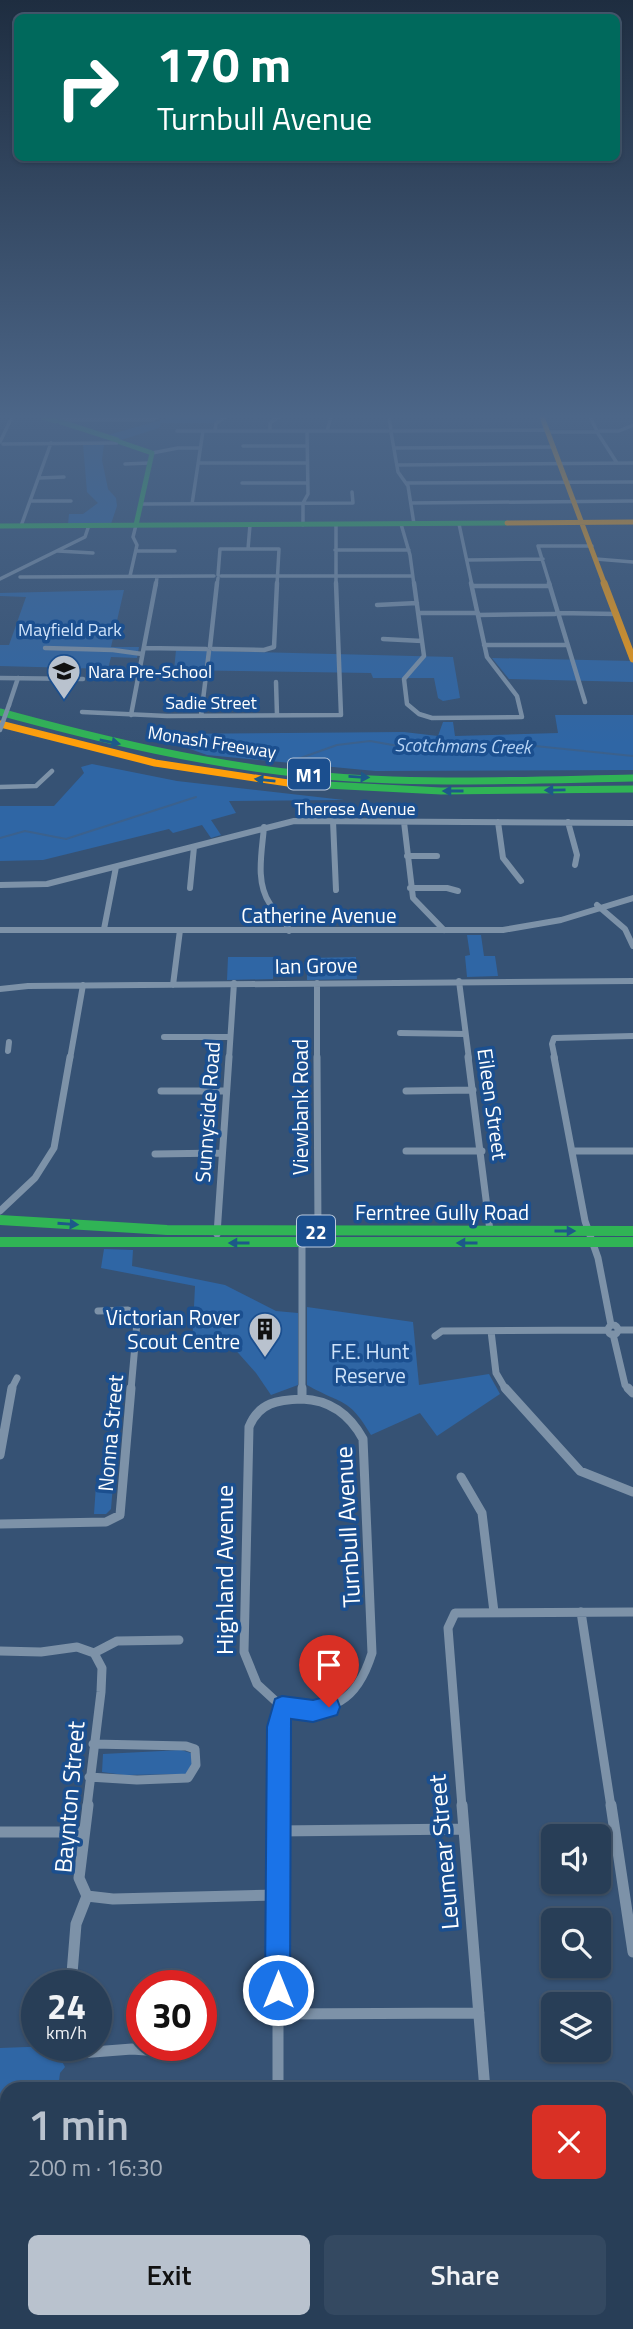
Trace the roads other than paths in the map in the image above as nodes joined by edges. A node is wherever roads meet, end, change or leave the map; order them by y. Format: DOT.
graph roads {
  1 [pos="89,525"];
  2 [pos="136,525"];
  3 [pos="250,525"];
  4 [pos="0,526"];
  5 [pos="21,526"];
  6 [pos="42,526"];
  7 [pos="337,526"];
  8 [pos="401,526"];
  9 [pos="459,526"];
  10 [pos="585,526"];
  11 [pos="592,546"];
  12 [pos="248,549"];
  13 [pos="335,550"];
  14 [pos="409,550"];
  15 [pos="58,551"];
  16 [pos="136,551"];
  17 [pos="175,551"];
  18 [pos="93,553"];
  19 [pos="542,559"];
  20 [pos="596,559"];
  21 [pos="467,560"];
  22 [pos="633,562"];
  23 [pos="10,573"];
  24 [pos="130,576"];
  25 [pos="157,576"];
  26 [pos="218,576"];
  27 [pos="276,576"];
  28 [pos="413,576"];
  29 [pos="20,577"];
  30 [pos="335,577"];
  31 [pos="1,578"];
  32 [pos="473,586"];
  33 [pos="550,586"];
  34 [pos="417,603"];
  35 [pos="377,605"];
  36 [pos="419,614"];
  37 [pos="478,614"];
  38 [pos="559,614"];
  39 [pos="617,614"];
  40 [pos="383,639"];
  41 [pos="422,640"];
  42 [pos="484,645"];
  43 [pos="567,645"];
  44 [pos="630,645"];
  45 [pos="45,648"];
  46 [pos="210,649"];
  47 [pos="143,651"];
  48 [pos="633,659"];
  49 [pos="0,678"];
  50 [pos="18,678"];
  51 [pos="83,679"];
  52 [pos="276,682"];
  53 [pos="585,702"];
  54 [pos="5,708"];
  55 [pos="82,712"];
  56 [pos="131,715"];
  57 [pos="276,715"];
  58 [pos="201,716"];
  59 [pos="0,724"];
  60 [pos="0,730"];
  61 [pos="52,771"];
  62 [pos="633,777"];
  63 [pos="0,787"];
  64 [pos="633,790"];
  65 [pos="333,821"];
  66 [pos="404,822"];
  67 [pos="498,822"];
  68 [pos="568,822"];
  69 [pos="633,822"];
  70 [pos="264,827"];
  71 [pos="194,847"];
  72 [pos="407,856"];
  73 [pos="437,856"];
  74 [pos="575,865"];
  75 [pos="116,867"];
  76 [pos="521,881"];
  77 [pos="0,885"];
  78 [pos="190,888"];
  79 [pos="410,888"];
  80 [pos="336,890"];
  81 [pos="458,891"];
  82 [pos="633,898"];
  83 [pos="597,905"];
  84 [pos="104,929"];
  85 [pos="0,930"];
  86 [pos="180,930"];
  87 [pos="444,930"];
  88 [pos="289,931"];
  89 [pos="633,946"];
  90 [pos="459,981"];
  91 [pos="633,981"];
  92 [pos="234,983"];
  93 [pos="317,983"];
  94 [pos="83,985"];
  95 [pos="173,985"];
  96 [pos="0,989"];
  97 [pos="400,1033"];
  98 [pos="466,1034"];
  99 [pos="633,1036"];
  100 [pos="164,1037"];
  101 [pos="229,1037"];
  102 [pos="9,1047"];
  103 [pos="0,1048"];
  104 [pos="473,1090"];
  105 [pos="161,1091"];
  106 [pos="226,1091"];
  107 [pos="406,1091"];
  108 [pos="406,1151"];
  109 [pos="482,1151"];
  110 [pos="572,1151"];
  111 [pos="633,1151"];
  112 [pos="222,1153"];
  113 [pos="155,1154"];
  114 [pos="0,1211"];
  115 [pos="0,1220"];
  116 [pos="217,1231"];
  117 [pos="318,1231"];
  118 [pos="490,1231"];
  119 [pos="589,1231"];
  120 [pos="633,1231"];
  121 [pos="0,1242"];
  122 [pos="593,1242"];
  123 [pos="633,1242"];
  124 [pos="216,1243"];
  125 [pos="302,1243"];
  126 [pos="97,1311"];
  127 [pos="612,1330"];
  128 [pos="633,1330"];
  129 [pos="491,1331"];
  130 [pos="435,1336"];
  131 [pos="17,1378"];
  132 [pos="633,1393"];
  133 [pos="302,1399"];
  134 [pos="0,1455"];
  135 [pos="461,1476"];
  136 [pos="633,1492"];
  137 [pos="0,1524"];
  138 [pos="494,1612"];
  139 [pos="581,1612"];
  140 [pos="633,1612"];
  141 [pos="179,1640"];
  142 [pos="0,1651"];
  143 [pos="94,1653"];
  144 [pos="282,1707"];
  145 [pos="93,1744"];
  146 [pos="89,1777"];
  147 [pos="464,1829"];
  148 [pos="277,1831"];
  149 [pos="0,1832"];
  150 [pos="83,1832"];
  151 [pos="277,1895"];
  152 [pos="87,1896"];
  153 [pos="633,1952"];
  154 [pos="72,1970"];
  155 [pos="479,2013"];
  156 [pos="278,2014"];
  157 [pos="278,2082"];
  158 [pos="484,2082"];
  1 -- 15 [label="street"];
  2 -- 16 [label="street"];
  3 -- 12 [label="street"];
  4 -- 5 [label="main road"];
  5 -- 6 [label="main road"];
  7 -- 13 [label="street"];
  8 -- 14 [label="street"];
  9 -- 21 [label="street"];
  10 -- 11 [label="main road"];
  11 -- 19 [label="street"];
  11 -- 20 [label="main road"];
  12 -- 26 [label="street"];
  12 -- 27 [label="street"];
  13 -- 14 [label="street"];
  13 -- 30 [label="street"];
  14 -- 28 [label="street"];
  15 -- 18 [label="street"];
  15 -- 23 [label="street"];
  16 -- 17 [label="street"];
  16 -- 24 [label="street"];
  19 -- 21 [label="street"];
  19 -- 33 [label="street"];
  20 -- 22 [label="street"];
  20 -- 39 [label="main road"];
  21 -- 32 [label="street"];
  23 -- 29 [label="street"];
  23 -- 31 [label="street"];
  24 -- 25 [label="street"];
  24 -- 29 [label="street"];
  25 -- 26 [label="street"];
  25 -- 47 [label="street"];
  26 -- 27 [label="street"];
  26 -- 46 [label="street"];
  27 -- 30 [label="street"];
  27 -- 46 [label="street"];
  28 -- 30 [label="street"];
  28 -- 34 [label="street"];
  29 -- 31 [label="street"];
  30 -- 57 [label="street, Sadie Street"];
  32 -- 33 [label="street"];
  32 -- 37 [label="street"];
  33 -- 38 [label="street"];
  34 -- 35 [label="street"];
  34 -- 36 [label="street"];
  36 -- 37 [label="street"];
  36 -- 41 [label="street"];
  37 -- 38 [label="street"];
  37 -- 42 [label="street"];
  38 -- 39 [label="street"];
  38 -- 43 [label="street"];
  39 -- 44 [label="main road"];
  40 -- 41 [label="street"];
  41 -- 42 [label="street"];
  42 -- 43 [label="street"];
  43 -- 53 [label="street"];
  44 -- 48 [label="main road"];
  45 -- 47 [label="street"];
  46 -- 47 [label="street"];
  46 -- 58 [label="street"];
  47 -- 56 [label="street"];
  49 -- 50 [label="street"];
  50 -- 51 [label="street"];
  50 -- 54 [label="street"];
  52 -- 57 [label="street"];
  54 -- 60 [label="street, bridge"];
  54 -- 62 [label="main road, Monash Freeway / M1, one-way"];
  55 -- 56 [label="street, Sadie Street"];
  56 -- 58 [label="street, Sadie Street"];
  57 -- 58 [label="street, Sadie Street"];
  64 -- 59 [label="main road, Monash Freeway / M1, one-way"];
  61 -- 63 [label="street"];
  65 -- 66 [label="street, Therese Avenue"];
  65 -- 70 [label="street, Therese Avenue"];
  65 -- 80 [label="street"];
  66 -- 67 [label="street, Therese Avenue"];
  66 -- 72 [label="street"];
  67 -- 68 [label="street, Therese Avenue"];
  67 -- 76 [label="street"];
  68 -- 69 [label="street, Therese Avenue"];
  68 -- 74 [label="street"];
  70 -- 71 [label="street, Therese Avenue"];
  70 -- 88 [label="street"];
  71 -- 75 [label="street, Therese Avenue"];
  71 -- 78 [label="street"];
  72 -- 73 [label="street"];
  72 -- 79 [label="street"];
  75 -- 77 [label="street, Therese Avenue"];
  75 -- 84 [label="street"];
  79 -- 81 [label="street"];
  79 -- 87 [label="street"];
  82 -- 83 [label="street, Catherine Avenue"];
  83 -- 87 [label="street, Catherine Avenue"];
  83 -- 89 [label="street"];
  84 -- 85 [label="street, Catherine Avenue"];
  84 -- 86 [label="street, Catherine Avenue"];
  86 -- 88 [label="street, Catherine Avenue"];
  86 -- 95 [label="street"];
  87 -- 88 [label="street, Catherine Avenue"];
  90 -- 91 [label="street, Ian Grove"];
  90 -- 93 [label="street, Ian Grove"];
  90 -- 98 [label="street, Eileen Street"];
  92 -- 93 [label="street, Ian Grove"];
  92 -- 95 [label="street, Ian Grove"];
  92 -- 101 [label="street, Sunnyside Road"];
  93 -- 117 [label="street, Viewbank Road"];
  94 -- 95 [label="street, Ian Grove"];
  94 -- 96 [label="street, Ian Grove"];
  94 -- 114 [label="street"];
  97 -- 98 [label="street"];
  98 -- 104 [label="street, Eileen Street"];
  99 -- 110 [label="street"];
  100 -- 101 [label="street"];
  101 -- 106 [label="street, Sunnyside Road"];
  102 -- 103 [label="street"];
  104 -- 107 [label="street"];
  104 -- 109 [label="street, Eileen Street"];
  105 -- 106 [label="street"];
  106 -- 112 [label="street, Sunnyside Road"];
  108 -- 109 [label="street"];
  109 -- 118 [label="street, Eileen Street"];
  110 -- 111 [label="street"];
  110 -- 119 [label="street"];
  112 -- 113 [label="street"];
  112 -- 116 [label="street, Sunnyside Road"];
  115 -- 116 [label="main road, Ferntree Gully Road / 22, one-way"];
  116 -- 117 [label="main road, Ferntree Gully Road / 22"];
  116 -- 124 [label="street, Sunnyside Road"];
  117 -- 118 [label="main road, Ferntree Gully Road / 22"];
  118 -- 119 [label="main road, Ferntree Gully Road / 22, one-way"];
  119 -- 120 [label="main road, Ferntree Gully Road / 22"];
  119 -- 122 [label="street"];
  121 -- 124 [label="main road, Ferntree Gully Road / 22"];
  122 -- 123 [label="main road, Ferntree Gully Road / 22"];
  122 -- 125 [label="main road, Ferntree Gully Road / 22, one-way"];
  122 -- 127 [label="street"];
  125 -- 124 [label="main road, Ferntree Gully Road / 22, one-way"];
  125 -- 133 [label="street"];
  126 -- 137 [label="street, Nonna Street"];
  127 -- 128 [label="street"];
  127 -- 129 [label="street"];
  127 -- 132 [label="street"];
  129 -- 130 [label="street"];
  129 -- 136 [label="street"];
  131 -- 134 [label="street"];
  133 -- 144 [label="street, Highland Avenue"];
  133 -- 144 [label="street, Turnbull Avenue"];
  135 -- 138 [label="street"];
  138 -- 139 [label="street"];
  138 -- 147 [label="street, Leumear Street"];
  139 -- 140 [label="street"];
  139 -- 153 [label="street"];
  141 -- 143 [label="street"];
  142 -- 143 [label="street"];
  143 -- 145 [label="street, Baynton Street"];
  144 -- 148 [label="street"];
  145 -- 146 [label="street, Baynton Street"];
  145 -- 146 [label="street"];
  146 -- 150 [label="street, Baynton Street"];
  147 -- 148 [label="street"];
  147 -- 155 [label="street, Leumear Street"];
  148 -- 151 [label="street"];
  149 -- 150 [label="street"];
  150 -- 152 [label="street, Baynton Street"];
  151 -- 152 [label="street"];
  151 -- 156 [label="street"];
  152 -- 154 [label="street, Baynton Street"];
  155 -- 156 [label="street"];
  155 -- 158 [label="street, Leumear Street"];
  156 -- 157 [label="street"];
}
